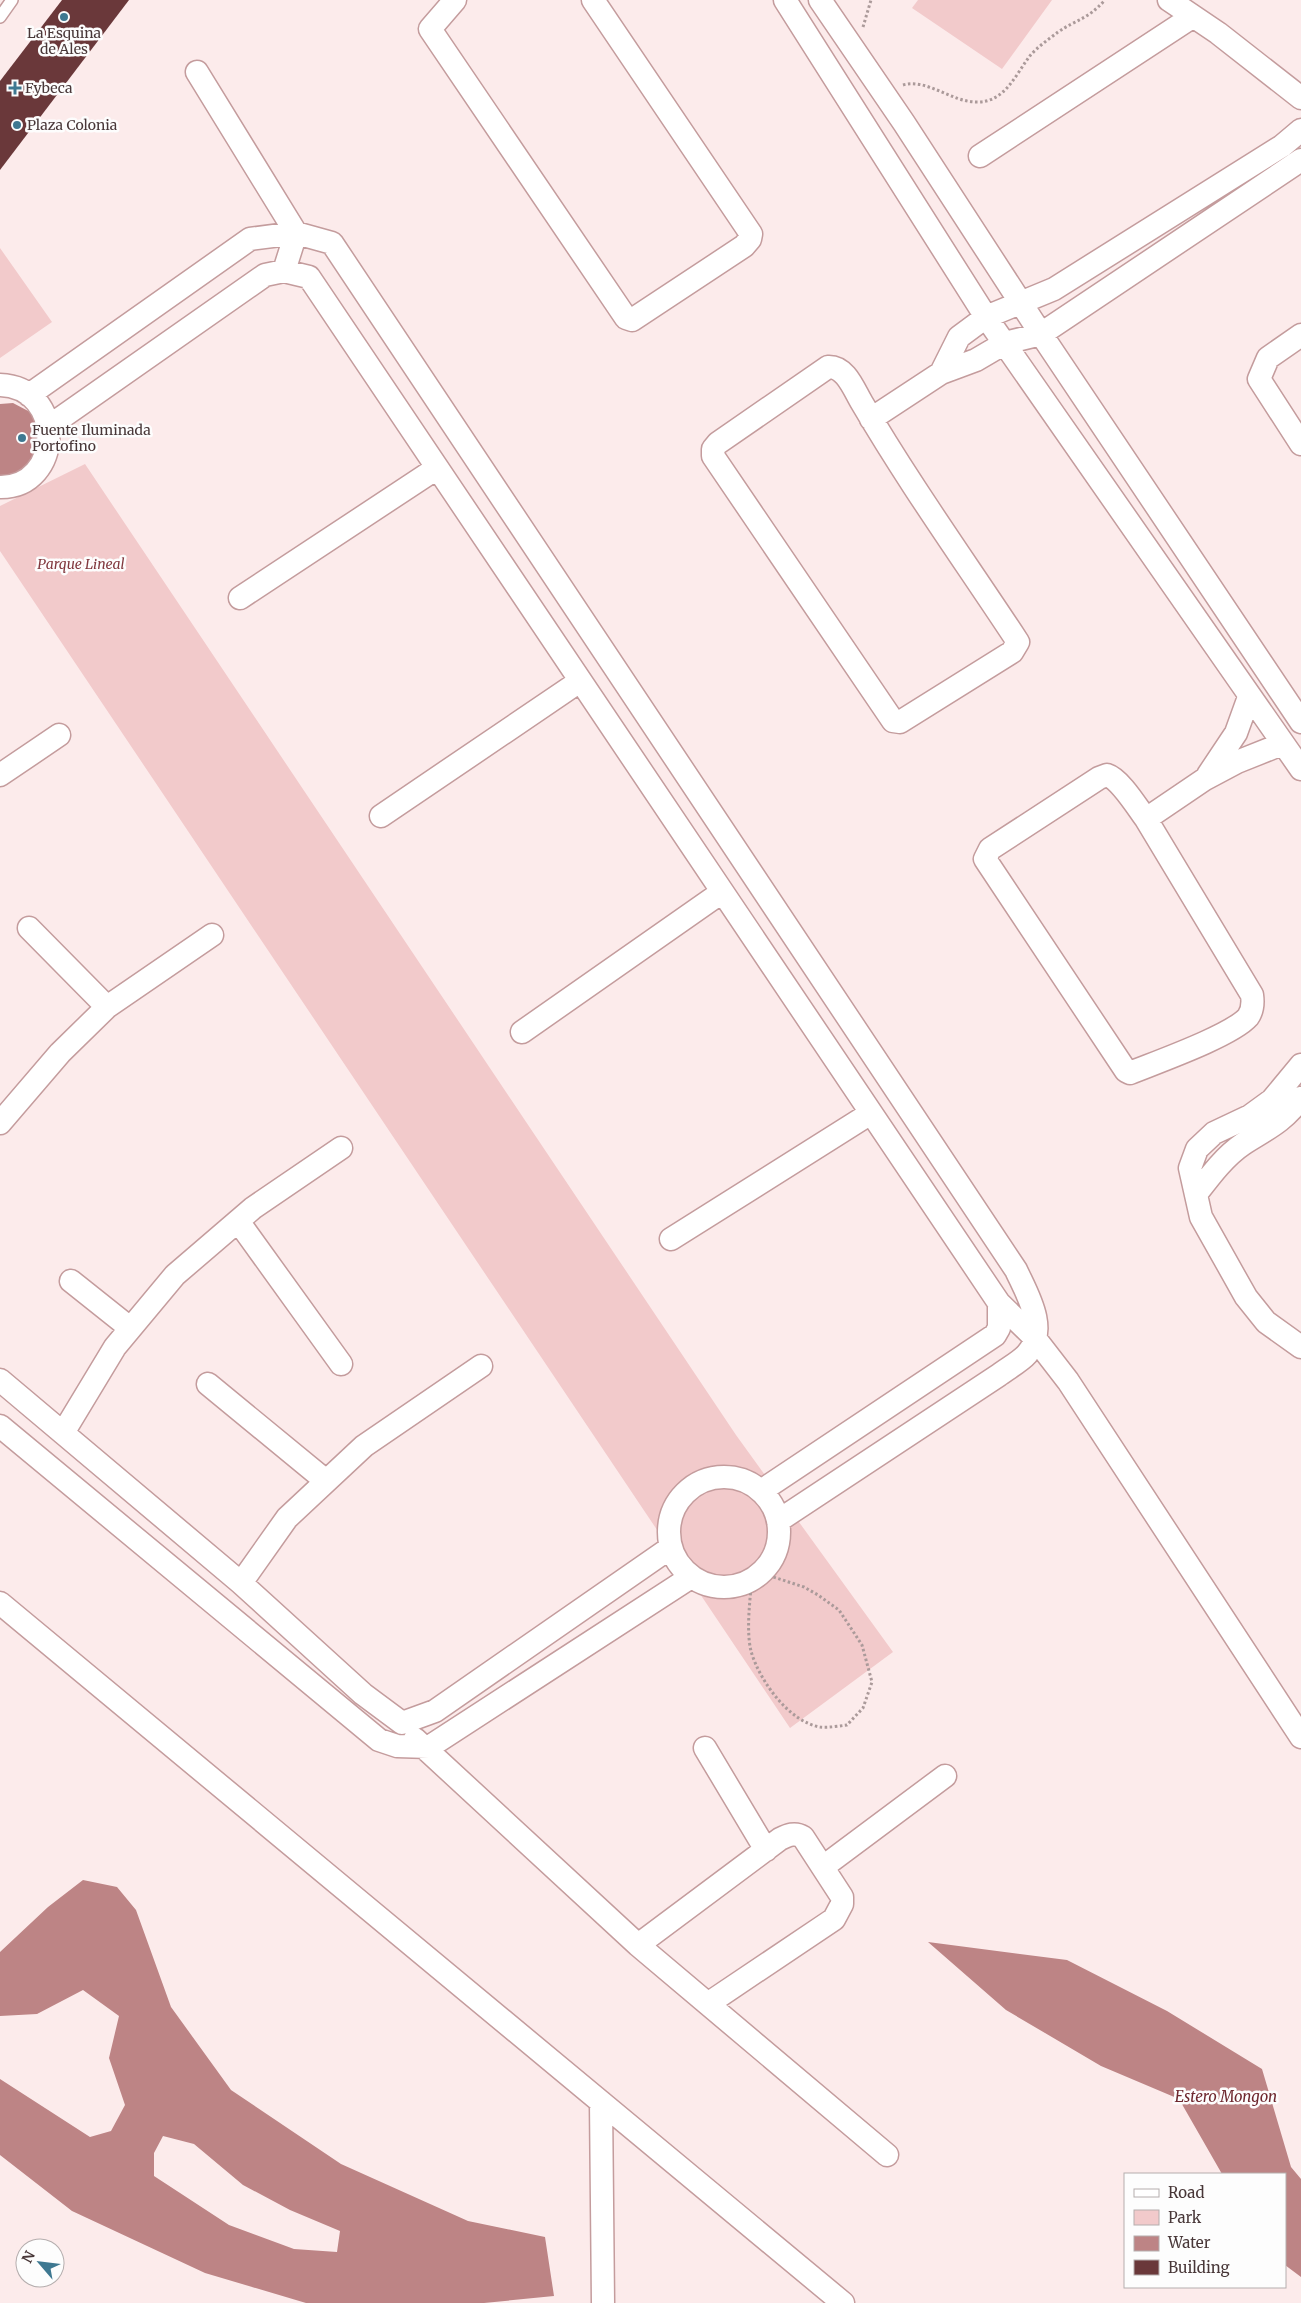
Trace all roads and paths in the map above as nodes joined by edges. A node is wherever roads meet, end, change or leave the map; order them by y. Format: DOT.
graph roads {
  1 [pos="12,0"];
  2 [pos="455,0"];
  3 [pos="785,0"];
  4 [pos="820,0"];
  5 [pos="1105,0"];
  6 [pos="603,3"];
  7 [pos="1183,7"];
  8 [pos="0,17"];
  9 [pos="196,72"];
  10 [pos="886,96"];
  11 [pos="1301,98"];
  12 [pos="1301,130"];
  13 [pos="980,156"];
  14 [pos="1301,160"];
  15 [pos="296,233"];
  16 [pos="284,271"];
  17 [pos="1021,301"];
  18 [pos="986,317"];
  19 [pos="1041,334"];
  20 [pos="1301,335"];
  21 [pos="1005,343"];
  22 [pos="941,373"];
  23 [pos="0,385"];
  24 [pos="29,395"];
  25 [pos="871,419"];
  26 [pos="48,427"];
  27 [pos="1301,444"];
  28 [pos="437,468"];
  29 [pos="0,487"];
  30 [pos="240,598"];
  31 [pos="1221,604"];
  32 [pos="1197,619"];
  33 [pos="580,680"];
  34 [pos="1249,697"];
  35 [pos="1301,722"];
  36 [pos="59,735"];
  37 [pos="1282,744"];
  38 [pos="682,768"];
  39 [pos="1301,769"];
  40 [pos="0,774"];
  41 [pos="1204,779"];
  42 [pos="652,787"];
  43 [pos="381,816"];
  44 [pos="1146,818"];
  45 [pos="722,892"];
  46 [pos="29,928"];
  47 [pos="212,935"];
  48 [pos="107,1007"];
  49 [pos="522,1032"];
  50 [pos="1301,1065"];
  51 [pos="1301,1098"];
  52 [pos="1263,1107"];
  53 [pos="870,1113"];
  54 [pos="1284,1118"];
  55 [pos="0,1123"];
  56 [pos="1214,1133"];
  57 [pos="341,1148"];
  58 [pos="1230,1155"];
  59 [pos="1197,1193"];
  60 [pos="238,1221"];
  61 [pos="671,1239"];
  62 [pos="72,1281"];
  63 [pos="999,1303"];
  64 [pos="130,1328"];
  65 [pos="1034,1337"];
  66 [pos="1301,1347"];
  67 [pos="341,1364"];
  68 [pos="481,1366"];
  69 [pos="0,1380"];
  70 [pos="208,1384"];
  71 [pos="0,1426"];
  72 [pos="63,1433"];
  73 [pos="326,1481"];
  74 [pos="761,1491"];
  75 [pos="778,1521"];
  76 [pos="670,1548"];
  77 [pos="756,1576"];
  78 [pos="691,1577"];
  79 [pos="241,1582"];
  80 [pos="0,1603"];
  81 [pos="402,1723"];
  82 [pos="1301,1737"];
  83 [pos="422,1747"];
  84 [pos="705,1748"];
  85 [pos="945,1776"];
  86 [pos="766,1850"];
  87 [pos="823,1867"];
  88 [pos="638,1945"];
  89 [pos="709,2003"];
  90 [pos="600,2102"];
  91 [pos="887,2155"];
  92 [pos="603,2303"];
  93 [pos="843,2303"];
  1 -- 8 [label="lane"];
  2 -- 6 [label="street"];
  3 -- 18 [label="street"];
  4 -- 10 [label="street"];
  5 -- 10 [label="path"];
  7 -- 11 [label="street"];
  7 -- 13 [label="street"];
  9 -- 15 [label="street"];
  10 -- 17 [label="street"];
  12 -- 17 [label="street"];
  14 -- 19 [label="street"];
  15 -- 16 [label="street"];
  15 -- 24 [label="street"];
  15 -- 38 [label="street"];
  16 -- 26 [label="street"];
  16 -- 28 [label="street"];
  17 -- 18 [label="street"];
  17 -- 19 [label="street"];
  18 -- 21 [label="street"];
  18 -- 22 [label="street"];
  19 -- 21 [label="street"];
  19 -- 31 [label="street"];
  20 -- 27 [label="street"];
  21 -- 22 [label="street"];
  21 -- 32 [label="street"];
  22 -- 25 [label="street"];
  23 -- 24 [label="street"];
  24 -- 26 [label="street"];
  25 -- 25 [label="street"];
  26 -- 29 [label="street"];
  28 -- 30 [label="street"];
  28 -- 33 [label="street"];
  31 -- 32 [label="street"];
  31 -- 35 [label="street"];
  32 -- 34 [label="street"];
  33 -- 42 [label="street"];
  33 -- 43 [label="street"];
  34 -- 37 [label="street"];
  34 -- 41 [label="street"];
  36 -- 40 [label="street"];
  37 -- 39 [label="street"];
  37 -- 41 [label="street"];
  38 -- 42 [label="street"];
  38 -- 65 [label="street"];
  41 -- 44 [label="street"];
  42 -- 45 [label="street"];
  44 -- 44 [label="street"];
  45 -- 49 [label="street"];
  45 -- 53 [label="street"];
  46 -- 48 [label="street"];
  47 -- 48 [label="street"];
  48 -- 55 [label="street"];
  50 -- 52 [label="street"];
  51 -- 54 [label="street"];
  52 -- 54 [label="street"];
  52 -- 56 [label="street"];
  53 -- 61 [label="street"];
  53 -- 63 [label="street"];
  54 -- 58 [label="street"];
  56 -- 58 [label="street"];
  56 -- 59 [label="street"];
  57 -- 60 [label="street"];
  58 -- 59 [label="street"];
  59 -- 66 [label="street"];
  60 -- 64 [label="street"];
  60 -- 67 [label="street"];
  62 -- 64 [label="street"];
  63 -- 65 [label="street"];
  63 -- 74 [label="street"];
  64 -- 72 [label="street"];
  65 -- 75 [label="street"];
  65 -- 82 [label="street"];
  68 -- 73 [label="street"];
  69 -- 72 [label="street"];
  70 -- 73 [label="street"];
  71 -- 83 [label="street"];
  72 -- 79 [label="street"];
  73 -- 79 [label="street"];
  74 -- 75 [label="street"];
  74 -- 76 [label="street"];
  75 -- 77 [label="street"];
  76 -- 78 [label="street"];
  76 -- 81 [label="street"];
  77 -- 77 [label="path"];
  77 -- 78 [label="street"];
  78 -- 83 [label="street"];
  79 -- 81 [label="street"];
  80 -- 90 [label="street"];
  81 -- 83 [label="street"];
  83 -- 88 [label="street"];
  84 -- 86 [label="street"];
  85 -- 87 [label="street"];
  86 -- 87 [label="street"];
  86 -- 88 [label="street"];
  87 -- 89 [label="street"];
  88 -- 89 [label="street"];
  89 -- 91 [label="street"];
  90 -- 92 [label="street"];
  90 -- 93 [label="street"];
}
